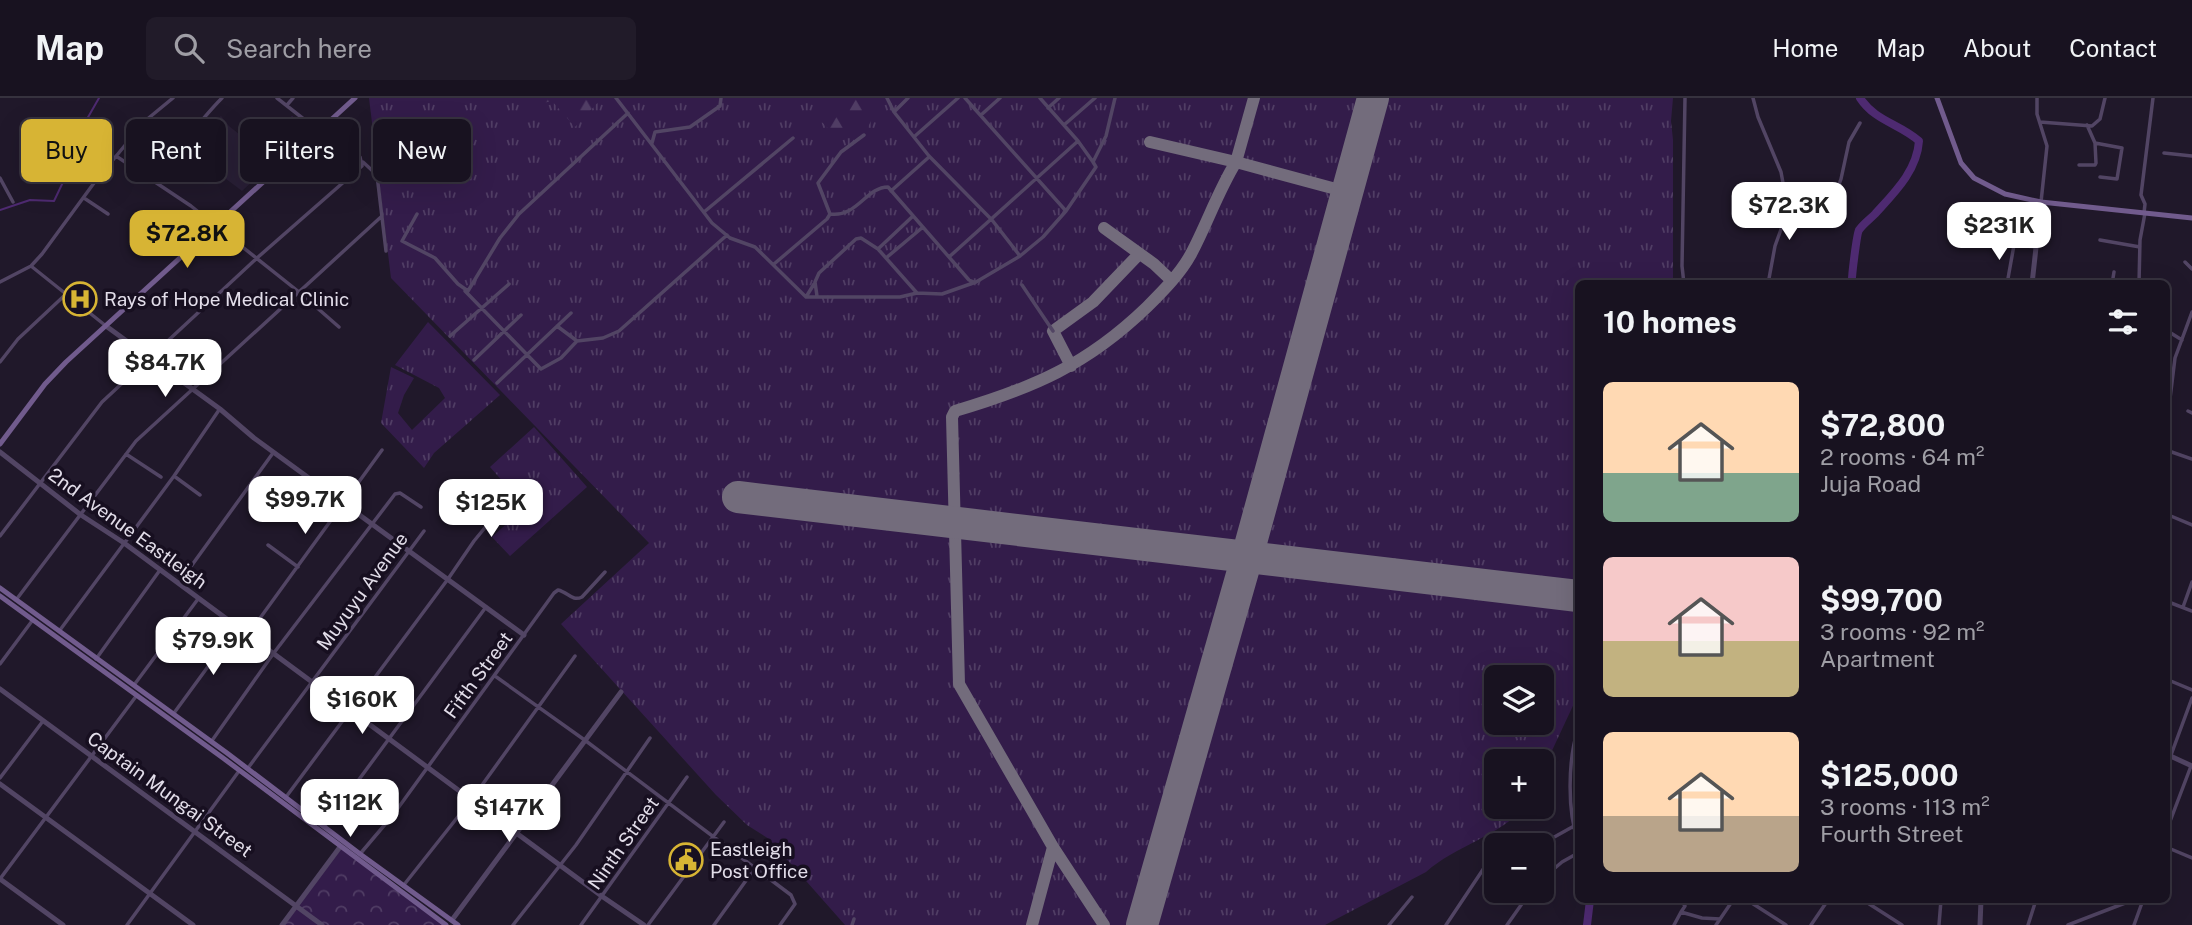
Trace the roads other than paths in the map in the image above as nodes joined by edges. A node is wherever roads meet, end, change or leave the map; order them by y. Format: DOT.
graph roads {
  1 [pos="173,98"];
  2 [pos="222,98"];
  3 [pos="277,98"];
  4 [pos="293,98"];
  5 [pos="355,98"];
  6 [pos="616,98"];
  7 [pos="721,98"];
  8 [pos="887,98"];
  9 [pos="908,98"];
  10 [pos="958,98"];
  11 [pos="965,98"];
  12 [pos="1000,98"];
  13 [pos="1040,98"];
  14 [pos="1059,98"];
  15 [pos="1095,98"];
  16 [pos="1115,98"];
  17 [pos="1685,98"];
  18 [pos="1753,98"];
  19 [pos="1937,98"];
  20 [pos="2037,98"];
  21 [pos="2105,98"];
  22 [pos="2153,98"];
  23 [pos="287,105"];
  24 [pos="1048,108"];
  25 [pos="894,112"];
  26 [pos="628,113"];
  27 [pos="981,115"];
  28 [pos="202,119"];
  29 [pos="307,119"];
  30 [pos="332,119"];
  31 [pos="2040,122"];
  32 [pos="1860,123"];
  33 [pos="1064,125"];
  34 [pos="2087,125"];
  35 [pos="864,135"];
  36 [pos="915,137"];
  37 [pos="793,138"];
  38 [pos="1078,141"];
  39 [pos="2095,143"];
  40 [pos="652,144"];
  41 [pos="2164,153"];
  42 [pos="116,156"];
  43 [pos="929,156"];
  44 [pos="2192,156"];
  45 [pos="359,160"];
  46 [pos="362,162"];
  47 [pos="1093,162"];
  48 [pos="126,163"];
  49 [pos="2079,165"];
  50 [pos="1037,177"];
  51 [pos="2100,177"];
  52 [pos="0,178"];
  53 [pos="155,182"];
  54 [pos="263,182"];
  55 [pos="891,191"];
  56 [pos="84,198"];
  57 [pos="13,202"];
  58 [pos="2041,202"];
  59 [pos="1066,211"];
  60 [pos="704,212"];
  61 [pos="2144,213"];
  62 [pos="418,214"];
  63 [pos="830,214"];
  64 [pos="108,215"];
  65 [pos="382,216"];
  66 [pos="913,216"];
  67 [pos="1784,218"];
  68 [pos="2192,218"];
  69 [pos="992,220"];
  70 [pos="215,226"];
  71 [pos="923,227"];
  72 [pos="727,235"];
  73 [pos="2100,240"];
  74 [pos="2036,247"];
  75 [pos="2140,247"];
  76 [pos="878,249"];
  77 [pos="386,251"];
  78 [pos="1020,256"];
  79 [pos="949,257"];
  80 [pos="257,258"];
  81 [pos="886,258"];
  82 [pos="2185,261"];
  83 [pos="774,264"];
  84 [pos="31,266"];
  85 [pos="2192,269"];
  86 [pos="2114,271"];
  87 [pos="1684,280"];
  88 [pos="1769,280"];
  89 [pos="2008,280"];
  90 [pos="2032,280"];
  91 [pos="2113,280"];
  92 [pos="2139,280"];
  93 [pos="0,282"];
  94 [pos="815,282"];
  95 [pos="975,282"];
  96 [pos="458,284"];
  97 [pos="509,284"];
  98 [pos="1022,285"];
  99 [pos="299,292"];
  100 [pos="917,293"];
  101 [pos="65,295"];
  102 [pos="806,296"];
  103 [pos="817,296"];
  104 [pos="481,310"];
  105 [pos="2192,312"];
  106 [pos="571,313"];
  107 [pos="521,315"];
  108 [pos="106,326"];
  109 [pos="557,326"];
  110 [pos="338,327"];
  111 [pos="1054,331"];
  112 [pos="503,332"];
  113 [pos="2170,332"];
  114 [pos="450,336"];
  115 [pos="2182,340"];
  116 [pos="577,341"];
  117 [pos="526,356"];
  118 [pos="150,358"];
  119 [pos="474,360"];
  120 [pos="0,362"];
  121 [pos="497,383"];
  122 [pos="192,389"];
  123 [pos="2170,397"];
  124 [pos="220,409"];
  125 [pos="0,444"];
  126 [pos="382,450"];
  127 [pos="2170,451"];
  128 [pos="0,452"];
  129 [pos="275,452"];
  130 [pos="125,454"];
  131 [pos="2192,459"];
  132 [pos="174,476"];
  133 [pos="161,477"];
  134 [pos="40,483"];
  135 [pos="200,495"];
  136 [pos="345,502"];
  137 [pos="421,507"];
  138 [pos="502,507"];
  139 [pos="81,515"];
  140 [pos="2170,516"];
  141 [pos="372,523"];
  142 [pos="2192,525"];
  143 [pos="424,531"];
  144 [pos="0,536"];
  145 [pos="124,542"];
  146 [pos="268,545"];
  147 [pos="410,551"];
  148 [pos="298,567"];
  149 [pos="160,570"];
  150 [pos="605,572"];
  151 [pos="449,579"];
  152 [pos="2192,582"];
  153 [pos="179,584"];
  154 [pos="0,588"];
  155 [pos="0,596"];
  156 [pos="198,599"];
  157 [pos="16,600"];
  158 [pos="2170,603"];
  159 [pos="486,607"];
  160 [pos="2183,607"];
  161 [pos="2192,611"];
  162 [pos="34,618"];
  163 [pos="237,627"];
  164 [pos="59,632"];
  165 [pos="524,635"];
  166 [pos="247,636"];
  167 [pos="273,654"];
  168 [pos="575,656"];
  169 [pos="96,659"];
  170 [pos="0,664"];
  171 [pos="495,676"];
  172 [pos="2170,681"];
  173 [pos="312,683"];
  174 [pos="134,685"];
  175 [pos="0,689"];
  176 [pos="2192,690"];
  177 [pos="621,692"];
  178 [pos="137,695"];
  179 [pos="2192,698"];
  180 [pos="538,707"];
  181 [pos="351,711"];
  182 [pos="173,715"];
  183 [pos="44,720"];
  184 [pos="650,738"];
  185 [pos="390,740"];
  186 [pos="1575,740"];
  187 [pos="586,741"];
  188 [pos="211,742"];
  189 [pos="2170,752"];
  190 [pos="2170,755"];
  191 [pos="92,756"];
  192 [pos="2191,766"];
  193 [pos="248,768"];
  194 [pos="428,768"];
  195 [pos="239,771"];
  196 [pos="626,772"];
  197 [pos="687,777"];
  198 [pos="0,778"];
  199 [pos="0,784"];
  200 [pos="286,797"];
  201 [pos="472,799"];
  202 [pos="668,804"];
  203 [pos="46,817"];
  204 [pos="2170,821"];
  205 [pos="724,822"];
  206 [pos="1574,826"];
  207 [pos="324,827"];
  208 [pos="1575,830"];
  209 [pos="194,832"];
  210 [pos="516,833"];
  211 [pos="713,837"];
  212 [pos="1554,837"];
  213 [pos="340,847"];
  214 [pos="2170,849"];
  215 [pos="360,854"];
  216 [pos="1575,855"];
  217 [pos="2192,858"];
  218 [pos="560,865"];
  219 [pos="755,868"];
  220 [pos="1484,868"];
  221 [pos="1554,869"];
  222 [pos="0,879"];
  223 [pos="403,886"];
  224 [pos="149,894"];
  225 [pos="603,897"];
  226 [pos="1412,897"];
  227 [pos="1523,903"];
  228 [pos="1683,903"];
  229 [pos="1731,903"];
  230 [pos="1752,903"];
  231 [pos="1826,903"];
  232 [pos="1868,903"];
  233 [pos="1941,903"];
  234 [pos="1981,903"];
  235 [pos="2035,903"];
  236 [pos="2125,903"];
  237 [pos="2141,903"];
  238 [pos="296,906"];
  239 [pos="1681,912"];
  240 [pos="1702,918"];
  241 [pos="854,919"];
  242 [pos="1720,919"];
  243 [pos="452,920"];
  244 [pos="63,925"];
  245 [pos="127,925"];
  246 [pos="193,925"];
  247 [pos="282,925"];
  248 [pos="322,925"];
  249 [pos="446,925"];
  250 [pos="458,925"];
  251 [pos="513,925"];
  252 [pos="581,925"];
  253 [pos="646,925"];
  254 [pos="715,925"];
  255 [pos="780,925"];
  256 [pos="852,925"];
  257 [pos="1389,925"];
  258 [pos="1446,925"];
  259 [pos="1507,925"];
  260 [pos="1674,925"];
  261 [pos="1698,925"];
  262 [pos="1716,925"];
  263 [pos="1786,925"];
  264 [pos="1811,925"];
  265 [pos="1902,925"];
  266 [pos="1939,925"];
  267 [pos="1980,925"];
  268 [pos="2028,925"];
  269 [pos="2068,925"];
  270 [pos="2134,925"];
  1 -- 42 [label="street"];
  2 -- 28 [label="street"];
  3 -- 23 [label="street"];
  4 -- 23 [label="street"];
  5 -- 30 [label="main road"];
  6 -- 26 [label="street"];
  7 -- 40 [label="street"];
  8 -- 25 [label="street"];
  9 -- 25 [label="street"];
  10 -- 36 [label="street"];
  11 -- 27 [label="street"];
  12 -- 27 [label="street"];
  13 -- 24 [label="street"];
  14 -- 24 [label="street"];
  15 -- 33 [label="street"];
  16 -- 47 [label="street"];
  17 -- 87 [label="street"];
  18 -- 67 [label="street"];
  19 -- 58 [label="main road"];
  20 -- 31 [label="street"];
  21 -- 34 [label="street"];
  22 -- 61 [label="street"];
  23 -- 29 [label="street"];
  24 -- 33 [label="street"];
  25 -- 36 [label="street"];
  26 -- 40 [label="street"];
  26 -- 96 [label="street"];
  27 -- 50 [label="street"];
  31 -- 34 [label="street"];
  31 -- 58 [label="street"];
  32 -- 67 [label="street"];
  33 -- 38 [label="street"];
  34 -- 39 [label="street"];
  35 -- 63 [label="street"];
  36 -- 43 [label="street"];
  37 -- 60 [label="street"];
  38 -- 47 [label="street"];
  38 -- 50 [label="street"];
  39 -- 49 [label="street"];
  39 -- 51 [label="street"];
  40 -- 60 [label="street"];
  41 -- 44 [label="street"];
  42 -- 48 [label="street"];
  42 -- 56 [label="street"];
  43 -- 55 [label="street"];
  43 -- 69 [label="street"];
  45 -- 46 [label="street"];
  46 -- 65 [label="street"];
  46 -- 80 [label="street"];
  47 -- 59 [label="street"];
  50 -- 59 [label="street"];
  50 -- 69 [label="street"];
  52 -- 57 [label="street"];
  53 -- 70 [label="street"];
  54 -- 70 [label="main road"];
  55 -- 63 [label="street"];
  55 -- 66 [label="street"];
  56 -- 64 [label="street"];
  56 -- 84 [label="street"];
  58 -- 61 [label="main road"];
  58 -- 74 [label="street"];
  59 -- 78 [label="street"];
  60 -- 72 [label="street"];
  61 -- 68 [label="main road"];
  61 -- 75 [label="street"];
  62 -- 96 [label="street"];
  63 -- 83 [label="street"];
  65 -- 77 [label="street"];
  65 -- 99 [label="street"];
  66 -- 71 [label="street"];
  66 -- 76 [label="street"];
  67 -- 88 [label="street"];
  69 -- 78 [label="street"];
  69 -- 79 [label="street"];
  70 -- 80 [label="street"];
  70 -- 108 [label="main road"];
  71 -- 79 [label="street"];
  71 -- 81 [label="street"];
  72 -- 83 [label="street"];
  72 -- 116 [label="street"];
  73 -- 75 [label="street"];
  74 -- 89 [label="street"];
  74 -- 90 [label="street"];
  75 -- 92 [label="street"];
  76 -- 81 [label="street"];
  76 -- 94 [label="street"];
  78 -- 95 [label="street"];
  79 -- 95 [label="street"];
  80 -- 99 [label="street"];
  80 -- 118 [label="street"];
  81 -- 100 [label="street"];
  82 -- 85 [label="street"];
  83 -- 102 [label="street"];
  84 -- 93 [label="street"];
  84 -- 101 [label="street"];
  86 -- 91 [label="street"];
  94 -- 102 [label="street"];
  94 -- 103 [label="street"];
  95 -- 100 [label="street"];
  96 -- 104 [label="street"];
  97 -- 104 [label="street"];
  98 -- 111 [label="street"];
  99 -- 110 [label="street"];
  99 -- 122 [label="street"];
  100 -- 103 [label="street"];
  101 -- 108 [label="street"];
  101 -- 120 [label="street"];
  102 -- 103 [label="street"];
  104 -- 112 [label="street"];
  104 -- 114 [label="street"];
  105 -- 115 [label="street"];
  106 -- 109 [label="street"];
  107 -- 112 [label="street"];
  108 -- 118 [label="street"];
  108 -- 125 [label="main road"];
  109 -- 116 [label="street"];
  109 -- 117 [label="street"];
  112 -- 117 [label="street"];
  112 -- 119 [label="street"];
  113 -- 115 [label="street"];
  115 -- 123 [label="street"];
  116 -- 117 [label="street"];
  117 -- 121 [label="street"];
  118 -- 122 [label="street"];
  118 -- 134 [label="street"];
  122 -- 124 [label="street"];
  122 -- 130 [label="street"];
  124 -- 129 [label="street"];
  124 -- 132 [label="street"];
  126 -- 136 [label="street"];
  127 -- 131 [label="street"];
  128 -- 134 [label="street, 2nd Avenue Eastleigh"];
  129 -- 136 [label="street"];
  129 -- 153 [label="street"];
  130 -- 133 [label="street"];
  130 -- 139 [label="street"];
  132 -- 135 [label="street"];
  132 -- 145 [label="street"];
  134 -- 139 [label="street, 2nd Avenue Eastleigh"];
  134 -- 144 [label="street"];
  136 -- 141 [label="street"];
  136 -- 148 [label="street"];
  137 -- 141 [label="street"];
  138 -- 151 [label="street"];
  139 -- 145 [label="street, 2nd Avenue Eastleigh"];
  139 -- 157 [label="street"];
  140 -- 142 [label="street"];
  141 -- 147 [label="street"];
  141 -- 167 [label="street"];
  143 -- 147 [label="street, Muyuyu Avenue"];
  145 -- 149 [label="street, 2nd Avenue Eastleigh"];
  145 -- 164 [label="street"];
  146 -- 148 [label="street"];
  147 -- 151 [label="street"];
  147 -- 173 [label="street, Muyuyu Avenue"];
  148 -- 166 [label="street"];
  149 -- 153 [label="street, 2nd Avenue Eastleigh"];
  149 -- 169 [label="street"];
  150 -- 165 [label="street, Fifth Street"];
  151 -- 159 [label="street"];
  151 -- 181 [label="street"];
  152 -- 160 [label="street"];
  153 -- 156 [label="street, 2nd Avenue Eastleigh"];
  154 -- 157 [label="main road"];
  155 -- 162 [label="main road"];
  156 -- 163 [label="street, 2nd Avenue Eastleigh"];
  156 -- 174 [label="street"];
  157 -- 162 [label="main road"];
  158 -- 160 [label="street"];
  159 -- 165 [label="street"];
  159 -- 185 [label="street"];
  160 -- 161 [label="street"];
  162 -- 164 [label="main road"];
  162 -- 170 [label="street"];
  162 -- 178 [label="main road"];
  163 -- 166 [label="street, 2nd Avenue Eastleigh"];
  163 -- 182 [label="street"];
  164 -- 169 [label="main road"];
  165 -- 171 [label="street, Fifth Street"];
  166 -- 167 [label="street, 2nd Avenue Eastleigh"];
  167 -- 173 [label="street, 2nd Avenue Eastleigh"];
  167 -- 188 [label="street"];
  168 -- 180 [label="street"];
  169 -- 174 [label="main road"];
  171 -- 180 [label="street"];
  171 -- 194 [label="street, Fifth Street"];
  172 -- 176 [label="street"];
  173 -- 181 [label="street, 2nd Avenue Eastleigh"];
  173 -- 193 [label="street, Muyuyu Avenue"];
  174 -- 182 [label="main road"];
  175 -- 183 [label="street, Captain Mungai Street"];
  177 -- 187 [label="street"];
  178 -- 191 [label="street"];
  178 -- 195 [label="main road"];
  179 -- 189 [label="street"];
  180 -- 187 [label="street"];
  180 -- 201 [label="street"];
  181 -- 185 [label="street, 2nd Avenue Eastleigh"];
  181 -- 200 [label="street"];
  182 -- 188 [label="main road"];
  183 -- 191 [label="street, Captain Mungai Street"];
  183 -- 198 [label="street"];
  184 -- 196 [label="street"];
  185 -- 194 [label="street, 2nd Avenue Eastleigh"];
  185 -- 207 [label="street"];
  186 -- 206 [label="street"];
  187 -- 196 [label="street"];
  187 -- 210 [label="street"];
  188 -- 193 [label="main road"];
  190 -- 192 [label="street"];
  191 -- 203 [label="street"];
  191 -- 209 [label="street, Captain Mungai Street"];
  192 -- 204 [label="street"];
  193 -- 200 [label="main road"];
  194 -- 201 [label="street, 2nd Avenue Eastleigh"];
  194 -- 215 [label="street, Fifth Street"];
  195 -- 209 [label="street"];
  195 -- 213 [label="main road"];
  196 -- 202 [label="street"];
  196 -- 218 [label="street"];
  197 -- 202 [label="street, Ninth Street"];
  199 -- 203 [label="street"];
  200 -- 207 [label="main road"];
  201 -- 210 [label="street, 2nd Avenue Eastleigh"];
  201 -- 223 [label="street"];
  202 -- 211 [label="street"];
  202 -- 225 [label="street, Ninth Street"];
  203 -- 222 [label="street"];
  203 -- 224 [label="street"];
  205 -- 211 [label="street"];
  206 -- 208 [label="street"];
  206 -- 212 [label="street"];
  207 -- 215 [label="main road"];
  209 -- 224 [label="street"];
  209 -- 238 [label="street, Captain Mungai Street"];
  210 -- 218 [label="street, 2nd Avenue Eastleigh"];
  210 -- 243 [label="street"];
  211 -- 219 [label="street"];
  211 -- 253 [label="street"];
  213 -- 238 [label="street"];
  213 -- 249 [label="main road"];
  214 -- 217 [label="street"];
  215 -- 223 [label="main road"];
  216 -- 221 [label="street"];
  218 -- 225 [label="street, 2nd Avenue Eastleigh"];
  218 -- 251 [label="street"];
  219 -- 254 [label="street"];
  219 -- 255 [label="street"];
  220 -- 258 [label="street"];
  222 -- 244 [label="street"];
  223 -- 243 [label="main road"];
  224 -- 245 [label="street"];
  224 -- 246 [label="street"];
  225 -- 252 [label="street, Ninth Street"];
  225 -- 253 [label="street, 2nd Avenue Eastleigh"];
  226 -- 257 [label="street"];
  227 -- 259 [label="street"];
  228 -- 239 [label="street"];
  229 -- 242 [label="street"];
  230 -- 263 [label="street"];
  231 -- 264 [label="street"];
  232 -- 265 [label="street"];
  233 -- 266 [label="street"];
  234 -- 267 [label="street"];
  235 -- 268 [label="street"];
  236 -- 269 [label="street"];
  237 -- 270 [label="street"];
  238 -- 247 [label="street"];
  238 -- 248 [label="street, Captain Mungai Street"];
  239 -- 240 [label="street"];
  239 -- 260 [label="street"];
  240 -- 242 [label="street"];
  240 -- 261 [label="street"];
  241 -- 256 [label="street"];
  242 -- 262 [label="street"];
  243 -- 250 [label="main road"];
}
